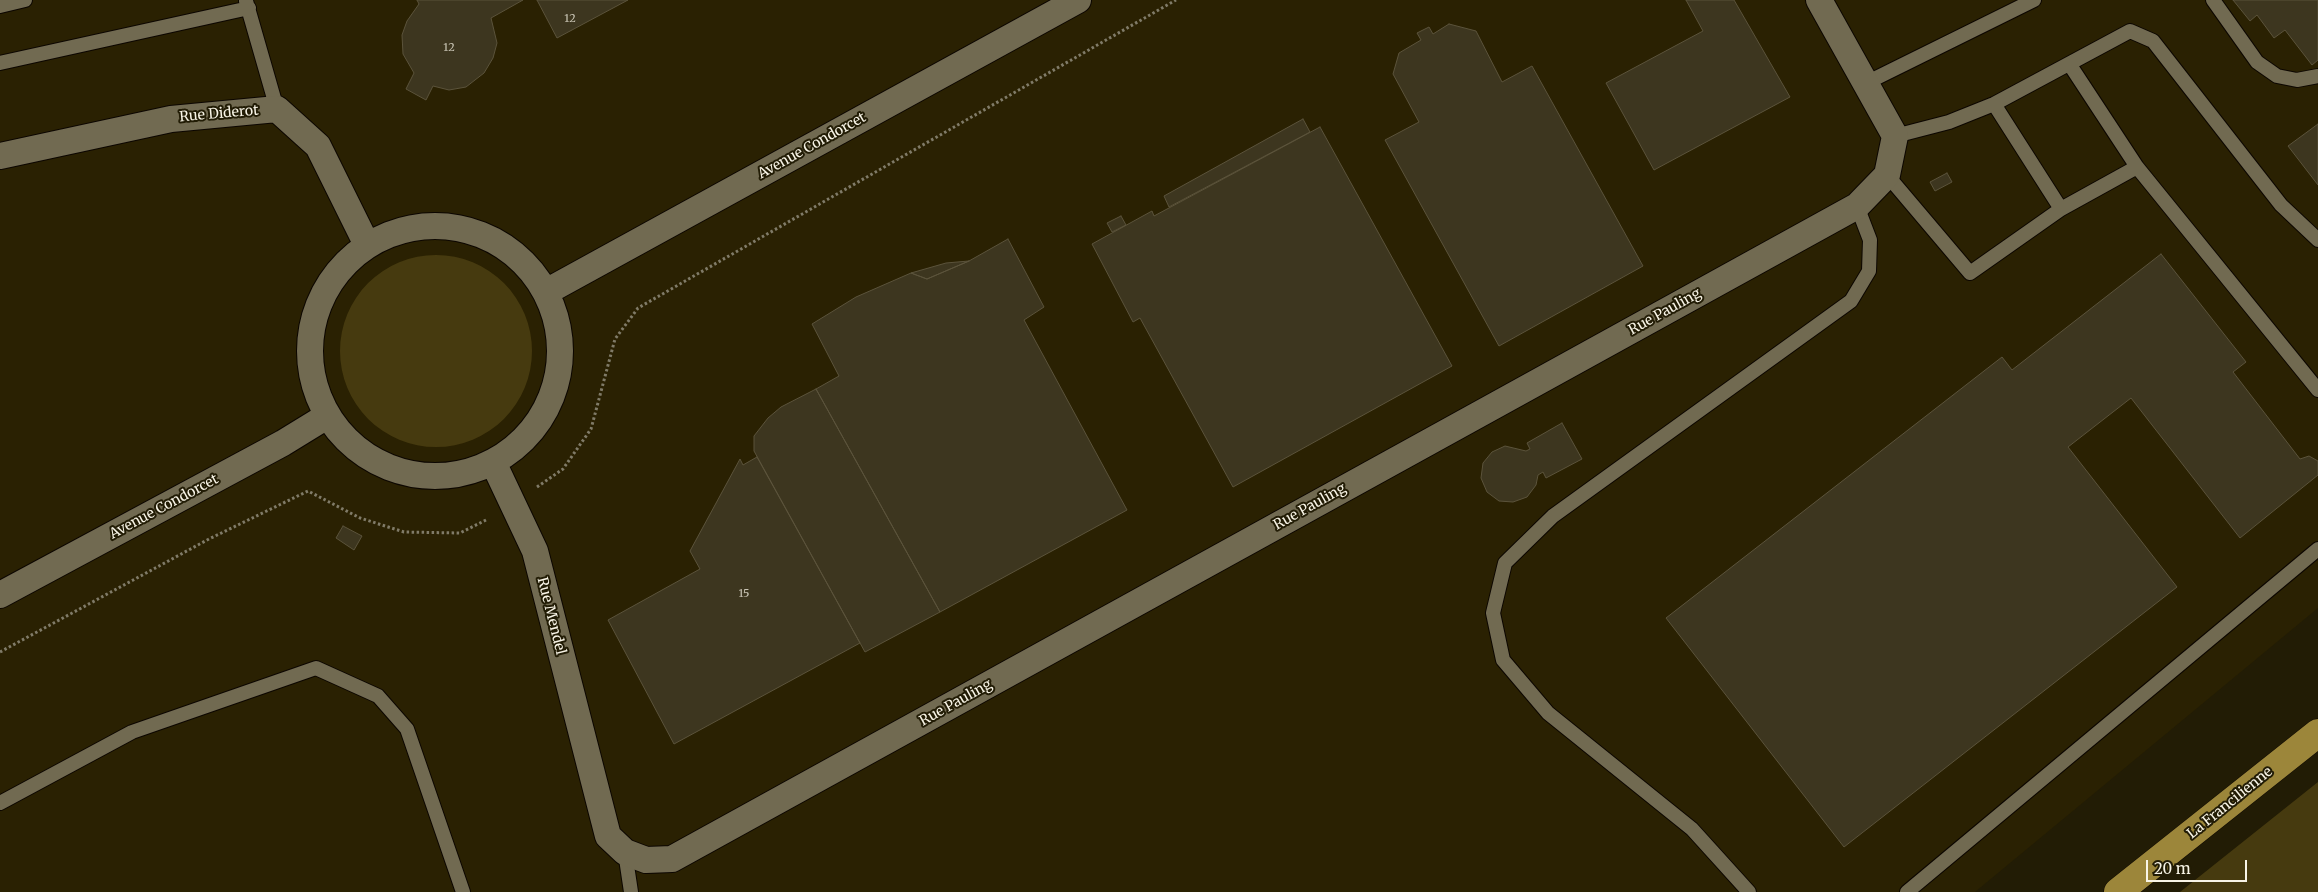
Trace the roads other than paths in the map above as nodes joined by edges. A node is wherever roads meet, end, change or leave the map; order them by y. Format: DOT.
graph roads {
  1 [pos="26,0"];
  2 [pos="1078,0"];
  3 [pos="1819,0"];
  4 [pos="2034,0"];
  5 [pos="2213,0"];
  6 [pos="247,4"];
  7 [pos="0,6"];
  8 [pos="0,63"];
  9 [pos="2070,65"];
  10 [pos="2318,76"];
  11 [pos="1866,83"];
  12 [pos="1994,104"];
  13 [pos="277,109"];
  14 [pos="1895,136"];
  15 [pos="0,156"];
  16 [pos="2137,167"];
  17 [pos="1887,175"];
  18 [pos="1857,206"];
  19 [pos="2061,209"];
  20 [pos="2318,240"];
  21 [pos="367,245"];
  22 [pos="546,292"];
  23 [pos="2318,390"];
  24 [pos="327,416"];
  25 [pos="493,462"];
  26 [pos="2318,549"];
  27 [pos="0,595"];
  28 [pos="2318,733"];
  29 [pos="591,776"];
  30 [pos="0,803"];
  31 [pos="625,852"];
  32 [pos="463,892"];
  33 [pos="631,892"];
  34 [pos="1748,892"];
  35 [pos="1907,892"];
  36 [pos="2118,892"];
  1 -- 7 [label="lane"];
  2 -- 22 [label="street, Avenue Condorcet"];
  3 -- 11 [label="street"];
  4 -- 11 [label="lane"];
  5 -- 10 [label="lane"];
  6 -- 8 [label="lane"];
  6 -- 13 [label="lane"];
  9 -- 12 [label="lane"];
  9 -- 16 [label="lane"];
  9 -- 20 [label="lane"];
  11 -- 14 [label="street"];
  12 -- 14 [label="lane"];
  12 -- 19 [label="lane"];
  13 -- 15 [label="street, Rue Diderot"];
  13 -- 21 [label="street, Rue Diderot"];
  14 -- 17 [label="street"];
  16 -- 19 [label="lane"];
  16 -- 23 [label="lane"];
  17 -- 18 [label="street, Rue Pauling"];
  17 -- 19 [label="lane"];
  18 -- 31 [label="street, Rue Pauling"];
  18 -- 34 [label="lane"];
  21 -- 22 [label="street"];
  21 -- 24 [label="street"];
  22 -- 25 [label="street"];
  24 -- 25 [label="street"];
  24 -- 27 [label="street, Avenue Condorcet"];
  25 -- 29 [label="street, Rue Mendel"];
  26 -- 35 [label="lane"];
  28 -- 36 [label="highway, La Francilienne"];
  29 -- 31 [label="street, Rue Pauling"];
  30 -- 32 [label="lane"];
  31 -- 33 [label="lane"];
}
